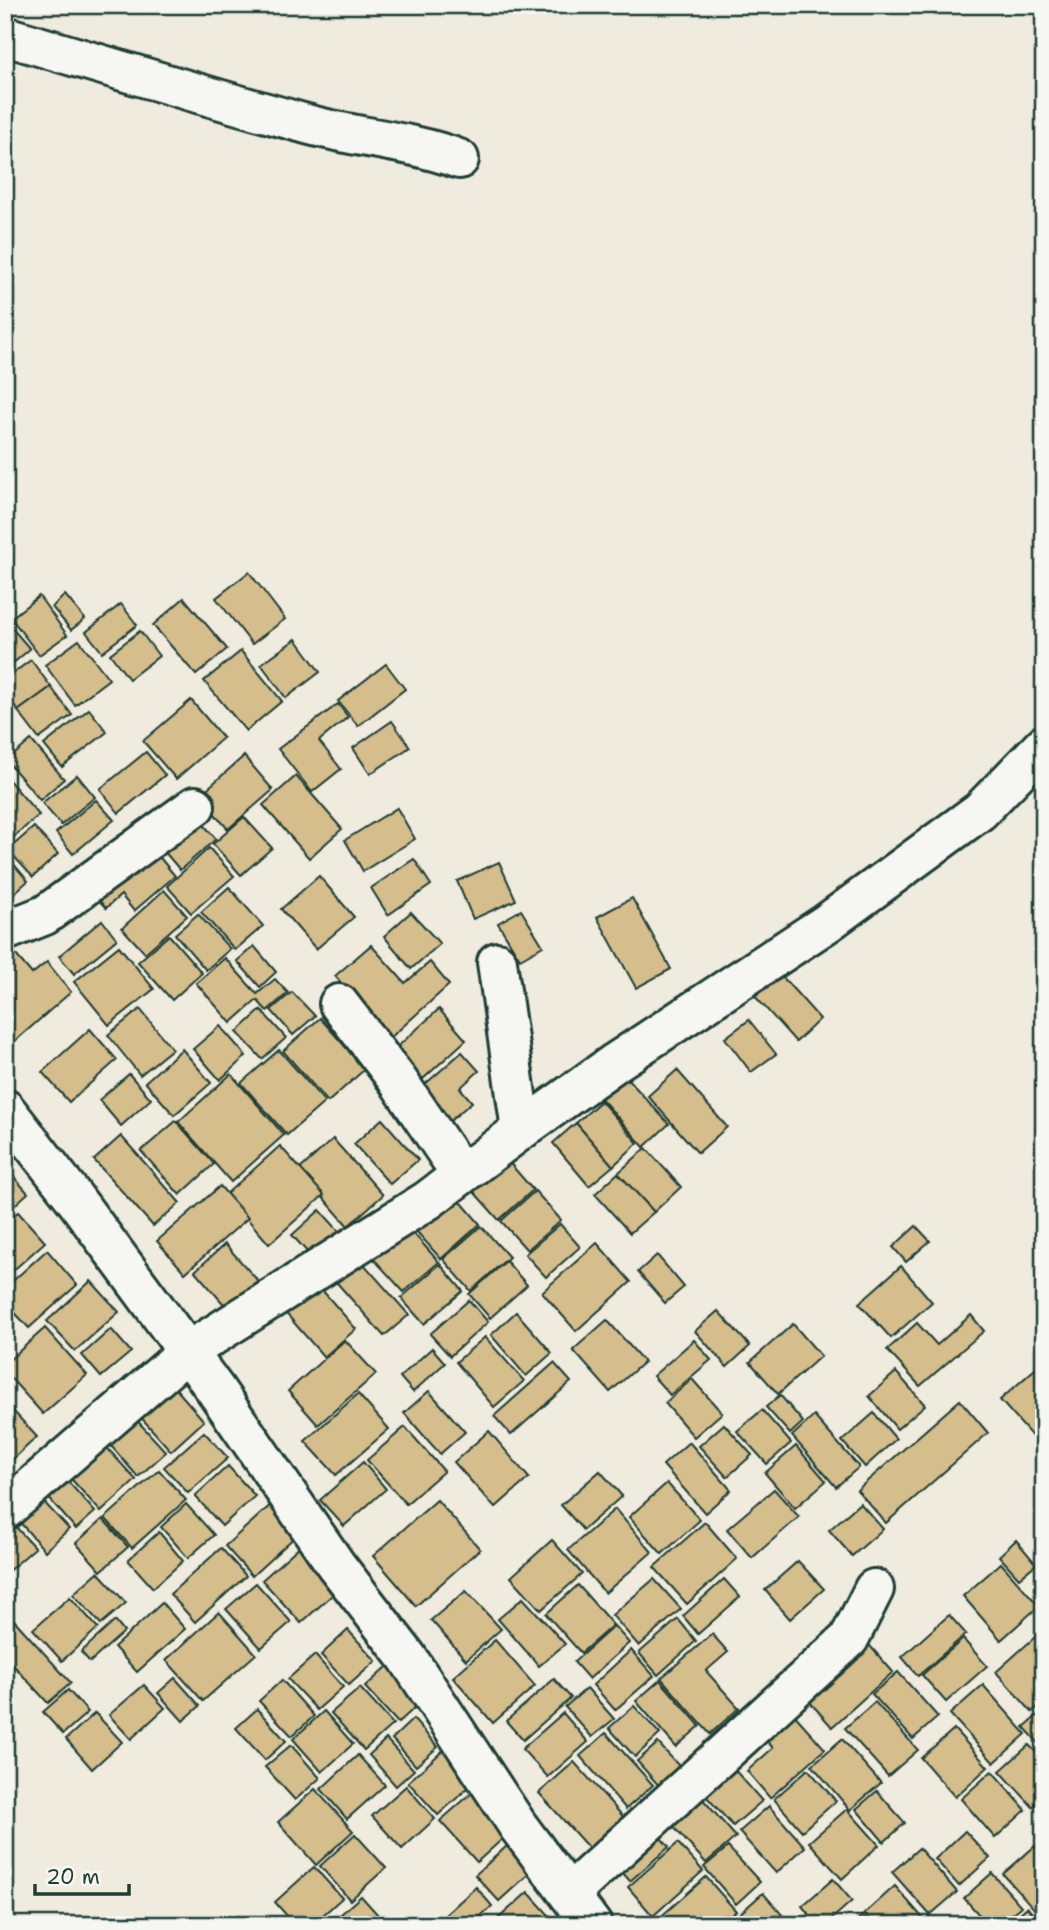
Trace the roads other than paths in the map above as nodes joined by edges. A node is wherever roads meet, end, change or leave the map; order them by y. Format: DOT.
graph roads {
  1 [pos="5,36"];
  2 [pos="459,159"];
  3 [pos="1044,745"];
  4 [pos="195,806"];
  5 [pos="5,931"];
  6 [pos="497,962"];
  7 [pos="339,1004"];
  8 [pos="5,1109"];
  9 [pos="521,1130"];
  10 [pos="461,1174"];
  11 [pos="187,1352"];
  12 [pos="5,1510"];
  13 [pos="874,1589"];
  14 [pos="569,1894"];
  15 [pos="592,1925"];
  1 -- 2 [label="street"];
  3 -- 9 [label="street"];
  4 -- 5 [label="street"];
  6 -- 9 [label="street"];
  7 -- 10 [label="street"];
  8 -- 11 [label="street"];
  9 -- 10 [label="street"];
  10 -- 11 [label="street"];
  11 -- 12 [label="street"];
  11 -- 14 [label="street"];
  13 -- 14 [label="street"];
  14 -- 15 [label="street"];
}
